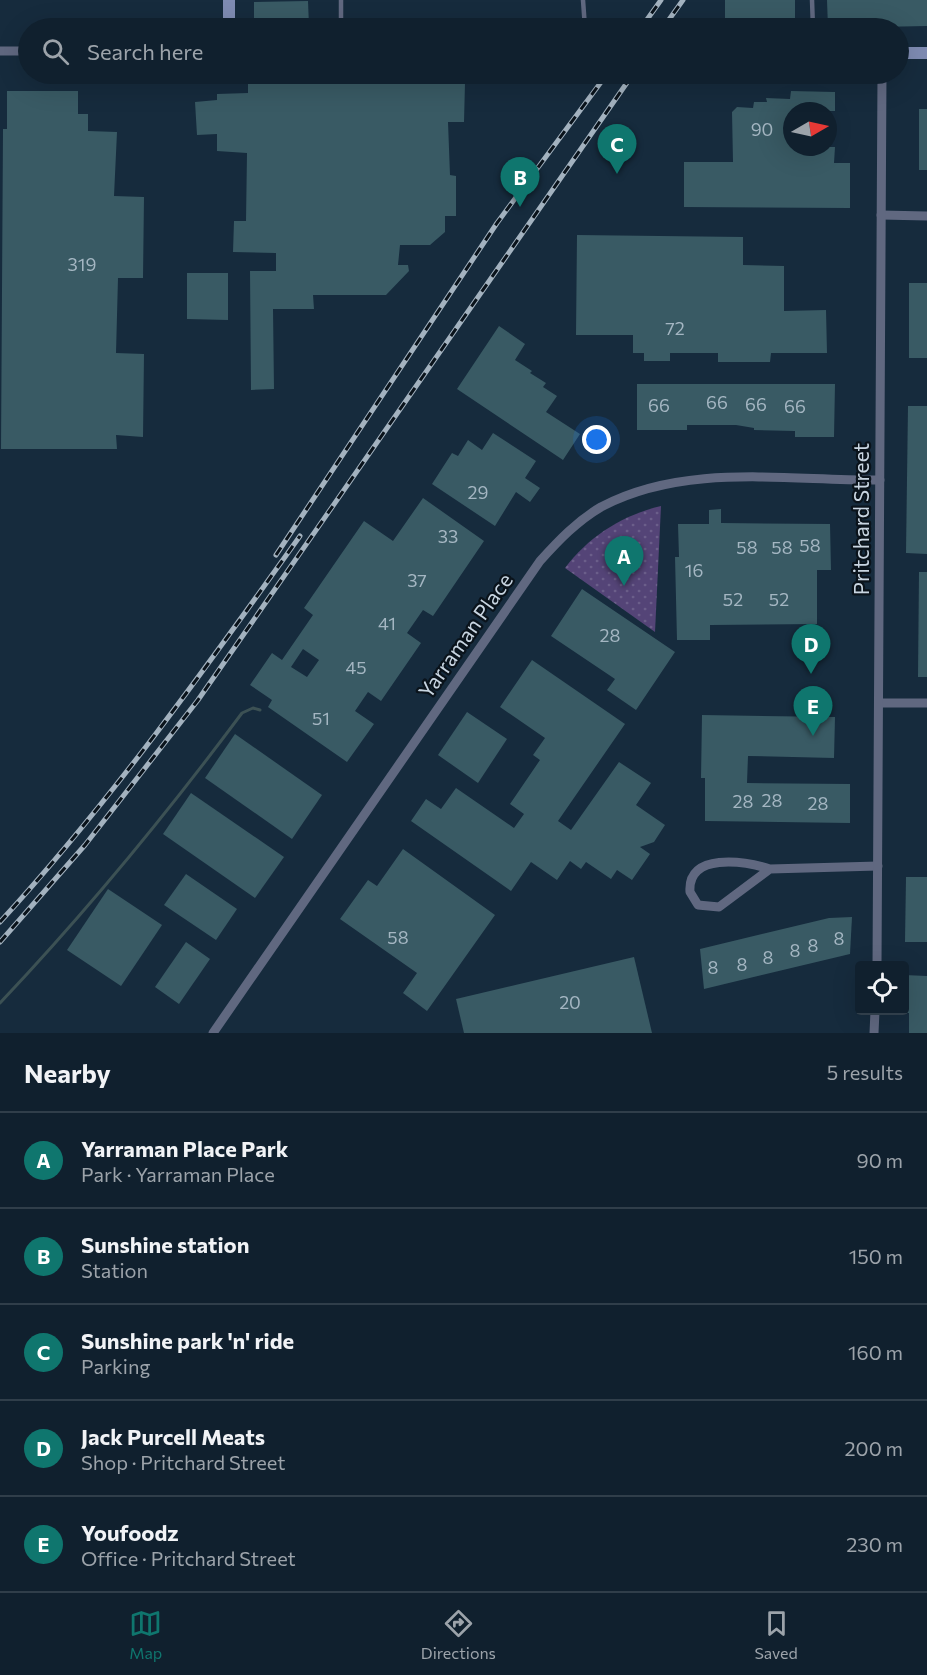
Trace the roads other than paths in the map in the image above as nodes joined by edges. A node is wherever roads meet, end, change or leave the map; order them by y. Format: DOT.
graph roads {
  1 [pos="229,0"];
  2 [pos="341,0"];
  3 [pos="583,0"];
  4 [pos="813,0"];
  5 [pos="229,18"];
  6 [pos="341,18"];
  7 [pos="584,18"];
  8 [pos="813,18"];
  9 [pos="0,51"];
  10 [pos="18,51"];
  11 [pos="909,53"];
  12 [pos="927,53"];
  13 [pos="882,84"];
  14 [pos="881,216"];
  15 [pos="927,216"];
  16 [pos="880,480"];
  17 [pos="879,703"];
  18 [pos="927,703"];
  19 [pos="878,866"];
  20 [pos="770,869"];
  21 [pos="877,961"];
  22 [pos="875,1015"];
  23 [pos="213,1033"];
  24 [pos="874,1033"];
  1 -- 5 [label="street"];
  2 -- 6 [label="lane"];
  3 -- 7 [label="lane"];
  4 -- 8 [label="lane"];
  9 -- 10 [label="street"];
  11 -- 12 [label="street"];
  13 -- 14 [label="street, Pritchard Street"];
  14 -- 15 [label="street"];
  14 -- 16 [label="street, Pritchard Street"];
  16 -- 17 [label="street, Pritchard Street"];
  16 -- 23 [label="street, Yarraman Place"];
  17 -- 18 [label="street"];
  17 -- 19 [label="street, Pritchard Street"];
  19 -- 20 [label="street"];
  19 -- 21 [label="street, Pritchard Street"];
  20 -- 20 [label="street"];
  22 -- 24 [label="street"];
}
